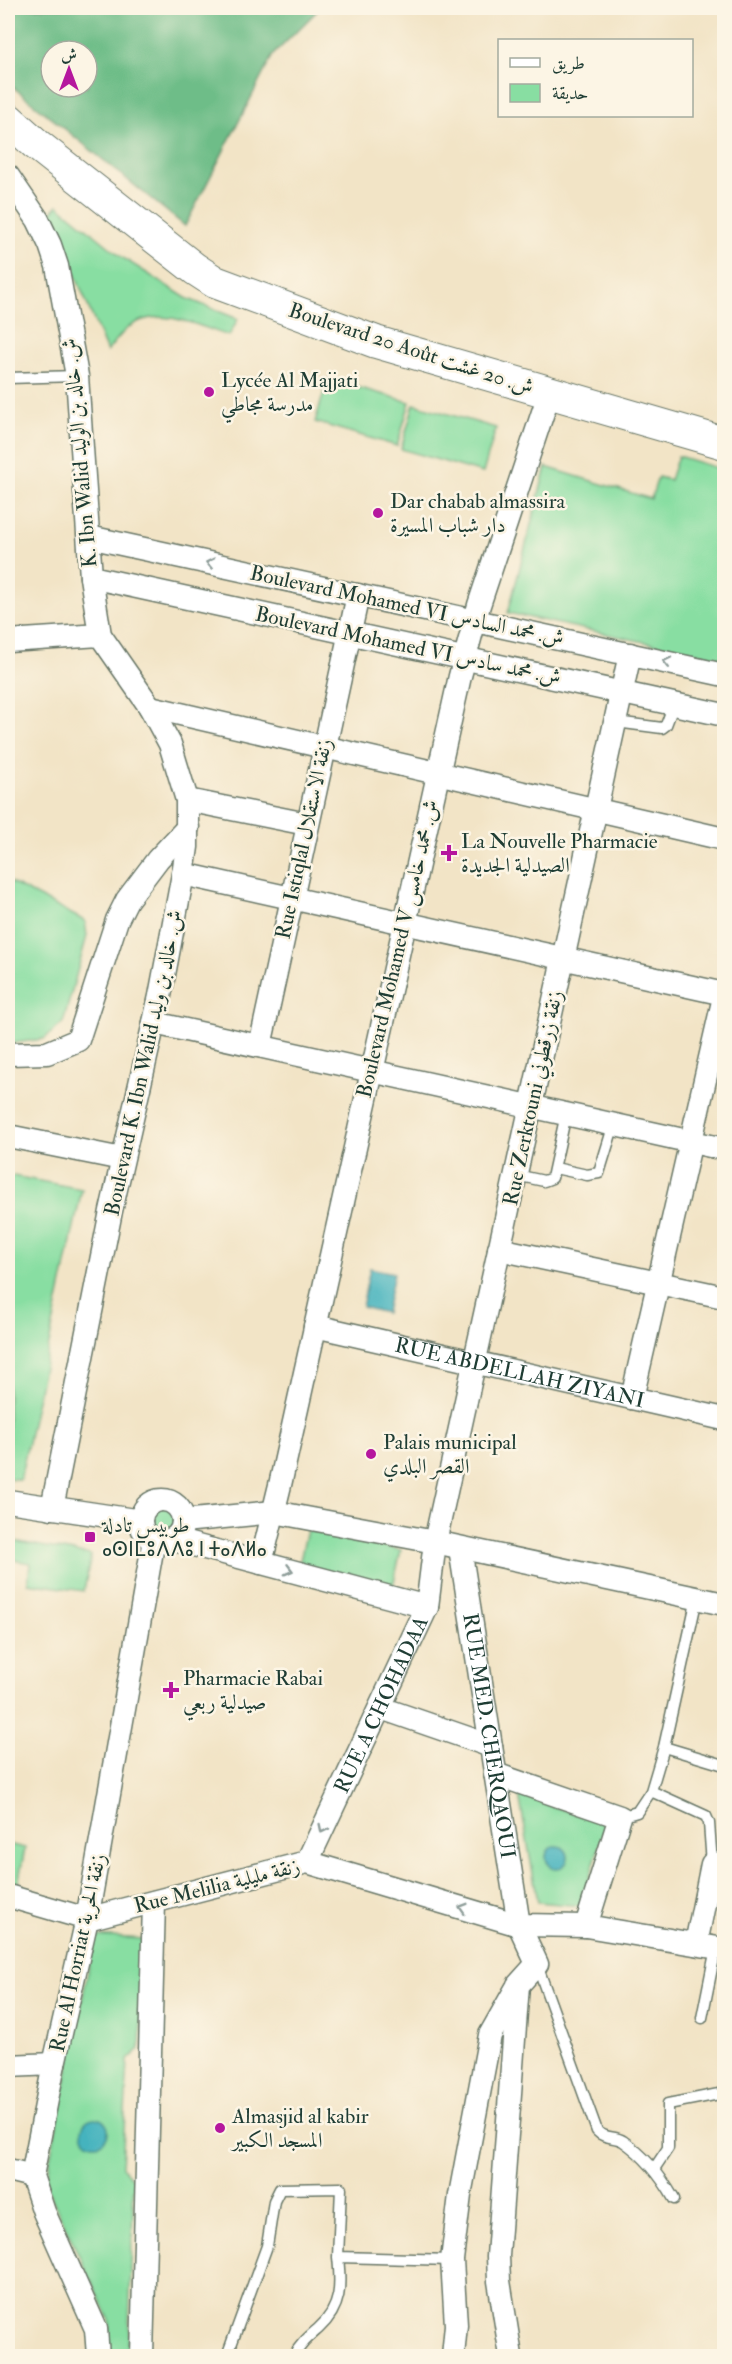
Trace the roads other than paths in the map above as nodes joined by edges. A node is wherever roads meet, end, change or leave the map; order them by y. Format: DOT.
graph roads {
  1 [pos="8,119"];
  2 [pos="8,176"];
  3 [pos="77,376"];
  4 [pos="8,378"];
  5 [pos="549,394"];
  6 [pos="724,443"];
  7 [pos="89,537"];
  8 [pos="91,577"];
  9 [pos="358,595"];
  10 [pos="475,621"];
  11 [pos="348,633"];
  12 [pos="100,636"];
  13 [pos="8,641"];
  14 [pos="630,654"];
  15 [pos="465,658"];
  16 [pos="724,675"];
  17 [pos="622,692"];
  18 [pos="674,704"];
  19 [pos="150,707"];
  20 [pos="724,715"];
  21 [pos="616,722"];
  22 [pos="324,747"];
  23 [pos="438,773"];
  24 [pos="187,800"];
  25 [pos="596,809"];
  26 [pos="307,824"];
  27 [pos="188,827"];
  28 [pos="724,839"];
  29 [pos="183,874"];
  30 [pos="291,898"];
  31 [pos="404,923"];
  32 [pos="563,958"];
  33 [pos="724,996"];
  34 [pos="154,1023"];
  35 [pos="260,1046"];
  36 [pos="8,1054"];
  37 [pos="371,1071"];
  38 [pos="531,1106"];
  39 [pos="566,1114"];
  40 [pos="614,1124"];
  41 [pos="8,1136"];
  42 [pos="691,1141"];
  43 [pos="724,1149"];
  44 [pos="123,1159"];
  45 [pos="555,1168"];
  46 [pos="516,1174"];
  47 [pos="499,1249"];
  48 [pos="659,1283"];
  49 [pos="724,1297"];
  50 [pos="315,1326"];
  51 [pos="475,1362"];
  52 [pos="632,1398"];
  53 [pos="724,1419"];
  54 [pos="8,1501"];
  55 [pos="52,1508"];
  56 [pos="274,1512"];
  57 [pos="162,1530"];
  58 [pos="435,1542"];
  59 [pos="460,1548"];
  60 [pos="261,1563"];
  61 [pos="697,1598"];
  62 [pos="724,1604"];
  63 [pos="427,1607"];
  64 [pos="381,1708"];
  65 [pos="491,1746"];
  66 [pos="664,1747"];
  67 [pos="724,1765"];
  68 [pos="495,1774"];
  69 [pos="651,1791"];
  70 [pos="620,1817"];
  71 [pos="307,1862"];
  72 [pos="718,1863"];
  73 [pos="8,1896"];
  74 [pos="154,1902"];
  75 [pos="87,1919"];
  76 [pos="519,1925"];
  77 [pos="586,1926"];
  78 [pos="712,1947"];
  79 [pos="537,1964"];
  80 [pos="518,1985"];
  81 [pos="702,2018"];
  82 [pos="54,2064"];
  83 [pos="8,2066"];
  84 [pos="724,2093"];
  85 [pos="654,2169"];
  86 [pos="8,2170"];
  87 [pos="32,2176"];
  88 [pos="674,2199"];
  89 [pos="338,2257"];
  90 [pos="452,2260"];
  91 [pos="98,2356"];
  92 [pos="142,2356"];
  93 [pos="227,2356"];
  94 [pos="294,2356"];
  95 [pos="453,2356"];
  96 [pos="511,2356"];
  1 -- 5 [label="main road, Boulevard 20 Août ش. 20 غشت"];
  2 -- 3 [label="street, K. Ibn Walid ش. خالد بن الوليد"];
  3 -- 4 [label="lane"];
  3 -- 7 [label="street, K. Ibn Walid ش. خالد بن الوليد"];
  5 -- 6 [label="main road, Boulevard 20 Août ش. 20 غشت"];
  5 -- 10 [label="street, Boulevard Mohamed V ش. محمد خامس"];
  7 -- 8 [label="street, K. Ibn Walid ش. خالد بن الوليد"];
  9 -- 7 [label="street, Boulevard Mohamed VI ش. محمد السادس, one-way"];
  8 -- 11 [label="street, Boulevard Mohamed VI ش. محمد سادس"];
  8 -- 12 [label="street, K. Ibn Walid ش. خالد بن الوليد"];
  9 -- 10 [label="street, Boulevard Mohamed VI ش. محمد السادس"];
  9 -- 11 [label="street, Rue Istiqlal زنقة الاستقلال"];
  10 -- 14 [label="street, Boulevard Mohamed VI ش. محمد السادس"];
  10 -- 15 [label="street, Boulevard Mohamed V ش. محمد خامس"];
  11 -- 15 [label="street, Boulevard Mohamed VI ش. محمد سادس"];
  11 -- 22 [label="street, Rue Istiqlal زنقة الاستقلال"];
  12 -- 13 [label="street"];
  12 -- 19 [label="street, Boulevard K. Ibn Walid ش. خالد بن وليد"];
  16 -- 14 [label="street, Boulevard Mohamed VI ش. محمد السادس, one-way"];
  14 -- 17 [label="street, Rue Zerktouni زنقة زرقطوني"];
  15 -- 17 [label="street, Boulevard Mohamed VI ش. محمد سادس"];
  15 -- 23 [label="street, Boulevard Mohamed V ش. محمد خامس"];
  17 -- 18 [label="street, Boulevard Mohamed VI ش. محمد سادس"];
  17 -- 21 [label="street, Rue Zerktouni زنقة زرقطوني"];
  18 -- 20 [label="street, Boulevard Mohamed VI ش. محمد سادس"];
  18 -- 21 [label="lane"];
  19 -- 22 [label="street"];
  19 -- 24 [label="street, Boulevard K. Ibn Walid ش. خالد بن وليد"];
  21 -- 25 [label="street, Rue Zerktouni زنقة زرقطوني"];
  22 -- 23 [label="street"];
  22 -- 26 [label="street, Rue Istiqlal زنقة الاستقلال"];
  23 -- 25 [label="street"];
  23 -- 31 [label="street, Boulevard Mohamed V ش. محمد خامس"];
  24 -- 26 [label="street"];
  24 -- 27 [label="street, Boulevard K. Ibn Walid ش. خالد بن وليد"];
  25 -- 28 [label="street"];
  25 -- 32 [label="street, Rue Zerktouni زنقة زرقطوني"];
  26 -- 30 [label="street, Rue Istiqlal زنقة الاستقلال"];
  27 -- 29 [label="street, Boulevard K. Ibn Walid ش. خالد بن وليد"];
  27 -- 36 [label="street"];
  29 -- 30 [label="street"];
  29 -- 34 [label="street, Boulevard K. Ibn Walid ش. خالد بن وليد"];
  30 -- 31 [label="street"];
  30 -- 35 [label="street, Rue Istiqlal زنقة الاستقلال"];
  31 -- 32 [label="street"];
  31 -- 37 [label="street, Boulevard Mohamed V ش. محمد خامس"];
  32 -- 33 [label="street"];
  32 -- 38 [label="street, Rue Zerktouni زنقة زرقطوني"];
  33 -- 42 [label="street"];
  34 -- 35 [label="street"];
  34 -- 44 [label="street, Boulevard K. Ibn Walid ش. خالد بن وليد"];
  35 -- 37 [label="street"];
  37 -- 38 [label="street"];
  37 -- 50 [label="street, Boulevard Mohamed V ش. محمد خامس"];
  38 -- 39 [label="street"];
  38 -- 46 [label="street, Rue Zerktouni زنقة زرقطوني"];
  39 -- 40 [label="street"];
  39 -- 45 [label="lane"];
  40 -- 42 [label="street"];
  40 -- 45 [label="lane"];
  41 -- 44 [label="street"];
  42 -- 43 [label="street"];
  42 -- 48 [label="street"];
  44 -- 55 [label="street, Boulevard K. Ibn Walid ش. خالد بن وليد"];
  45 -- 46 [label="lane"];
  46 -- 47 [label="street, Rue Zerktouni زنقة زرقطوني"];
  47 -- 48 [label="street"];
  47 -- 51 [label="street, Rue Zerktouni زنقة زرقطوني"];
  48 -- 49 [label="street"];
  48 -- 52 [label="street"];
  50 -- 51 [label="street, RUE ABDELLAH ZIYANI"];
  50 -- 56 [label="street, Boulevard Mohamed V ش. محمد خامس"];
  51 -- 52 [label="street, RUE ABDELLAH ZIYANI"];
  51 -- 58 [label="street, Rue Zerktouni زنقة زرقطوني"];
  52 -- 53 [label="street, RUE ABDELLAH ZIYANI"];
  54 -- 55 [label="street"];
  55 -- 57 [label="street"];
  56 -- 57 [label="street"];
  56 -- 58 [label="street"];
  56 -- 60 [label="street, Boulevard Mohamed V ش. محمد خامس"];
  57 -- 60 [label="street"];
  57 -- 75 [label="street, Rue Al Horriat زنقة الحرية"];
  58 -- 59 [label="street"];
  58 -- 63 [label="street, RUE A CHOHADAA"];
  59 -- 61 [label="street"];
  59 -- 65 [label="street, RUE MED. CHERQAOUI"];
  60 -- 63 [label="street, one-way"];
  61 -- 62 [label="street"];
  61 -- 66 [label="lane"];
  63 -- 64 [label="street, RUE A CHOHADAA"];
  64 -- 65 [label="street"];
  64 -- 71 [label="street, RUE A CHOHADAA, one-way"];
  65 -- 68 [label="street, RUE MED. CHERQAOUI"];
  66 -- 67 [label="lane"];
  66 -- 69 [label="lane"];
  68 -- 70 [label="street"];
  68 -- 76 [label="street, RUE MED. CHERQAOUI"];
  69 -- 70 [label="lane"];
  69 -- 72 [label="lane"];
  70 -- 77 [label="street"];
  71 -- 74 [label="street, Rue Melilia زنقة مليلية"];
  76 -- 71 [label="street, Rue Melilia زنقة مليلية, one-way"];
  72 -- 78 [label="street"];
  73 -- 75 [label="street"];
  74 -- 75 [label="street, Rue Melilia زنقة مليلية"];
  74 -- 92 [label="street"];
  75 -- 82 [label="street, Rue Al Horriat زنقة الحرية"];
  76 -- 77 [label="street, Rue Melilia زنقة مليلية"];
  76 -- 79 [label="street, RUE MED. CHERQAOUI"];
  77 -- 78 [label="street, Rue Melilia زنقة مليلية"];
  78 -- 81 [label="lane"];
  79 -- 80 [label="street"];
  79 -- 85 [label="lane"];
  80 -- 90 [label="street"];
  80 -- 96 [label="street"];
  82 -- 83 [label="street"];
  82 -- 87 [label="street, Rue Al Horriat زنقة الحرية"];
  84 -- 85 [label="lane"];
  85 -- 88 [label="lane"];
  86 -- 87 [label="street"];
  87 -- 91 [label="street, Rue Al Horriat زنقة الحرية"];
  89 -- 90 [label="lane"];
  89 -- 93 [label="lane"];
  89 -- 94 [label="lane"];
  90 -- 95 [label="street"];
}
